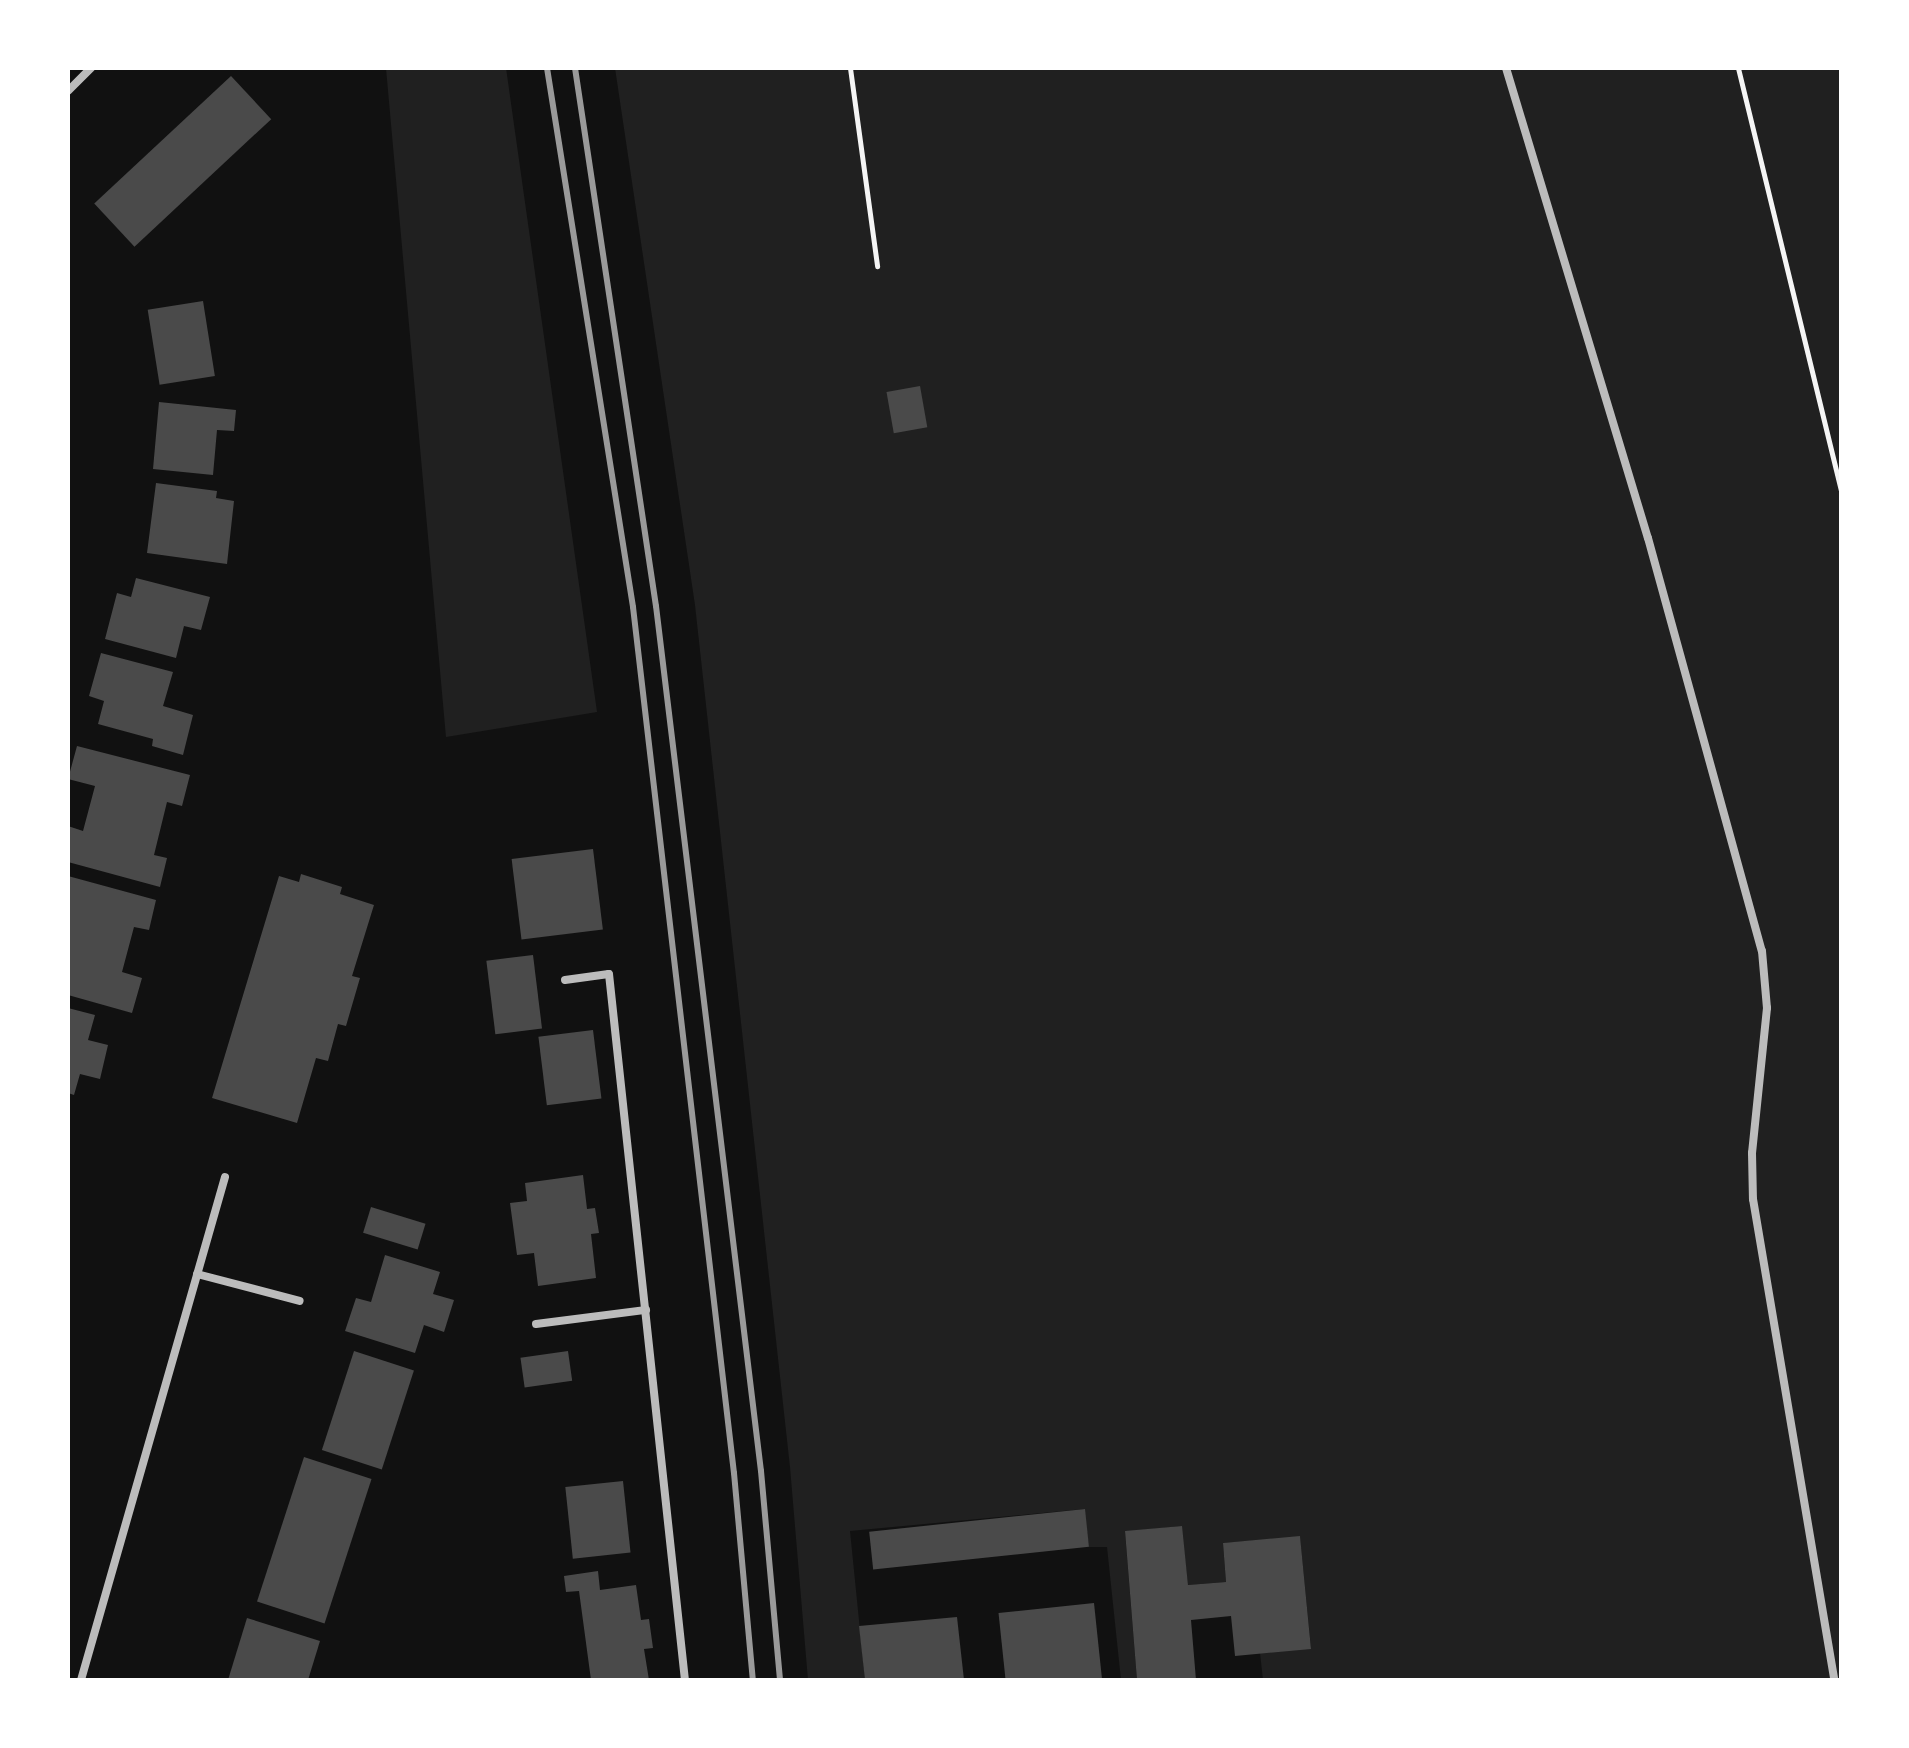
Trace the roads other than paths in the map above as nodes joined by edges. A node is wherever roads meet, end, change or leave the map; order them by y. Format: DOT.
graph roads {
  1 [pos="91,68"];
  2 [pos="1506,68"];
  3 [pos="68,91"];
  4 [pos="565,980"];
  5 [pos="225,1177"];
  6 [pos="197,1274"];
  7 [pos="300,1301"];
  8 [pos="646,1310"];
  9 [pos="536,1324"];
  10 [pos="81,1680"];
  11 [pos="685,1680"];
  12 [pos="1834,1680"];
  1 -- 3 [label="street"];
  2 -- 12 [label="street"];
  4 -- 8 [label="street"];
  5 -- 6 [label="street"];
  6 -- 7 [label="street"];
  6 -- 10 [label="street"];
  8 -- 9 [label="street"];
  8 -- 11 [label="street"];
}
